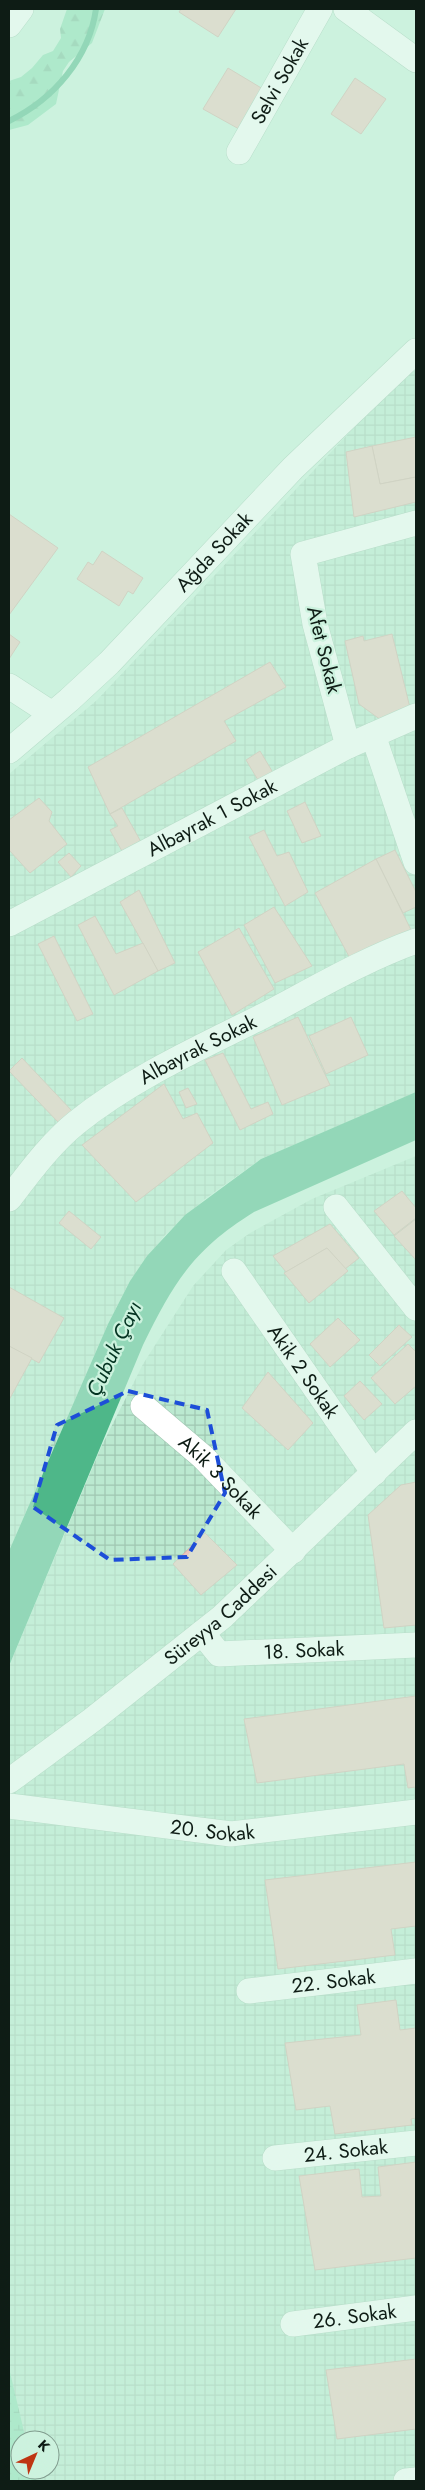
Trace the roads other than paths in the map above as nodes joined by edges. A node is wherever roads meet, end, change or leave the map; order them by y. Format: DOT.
graph roads {
  1 [pos="21,9"];
  2 [pos="320,9"];
  3 [pos="346,9"];
  4 [pos="9,25"];
  5 [pos="416,60"];
  6 [pos="239,152"];
  7 [pos="416,350"];
  8 [pos="416,376"];
  9 [pos="386,380"];
  10 [pos="416,523"];
  11 [pos="9,686"];
  12 [pos="52,714"];
  13 [pos="416,716"];
  14 [pos="373,734"];
  15 [pos="348,746"];
  16 [pos="9,751"];
  17 [pos="416,862"];
  18 [pos="9,924"];
  19 [pos="416,941"];
  20 [pos="9,1200"];
  21 [pos="336,1207"];
  22 [pos="234,1271"];
  23 [pos="416,1308"];
  24 [pos="144,1406"];
  25 [pos="416,1432"];
  26 [pos="374,1473"];
  27 [pos="293,1551"];
  28 [pos="202,1633"];
  29 [pos="416,1645"];
  30 [pos="9,1781"];
  31 [pos="9,1806"];
  32 [pos="416,1812"];
  33 [pos="416,1972"];
  34 [pos="249,1991"];
  35 [pos="416,2143"];
  36 [pos="274,2158"];
  37 [pos="416,2308"];
  38 [pos="293,2324"];
  39 [pos="416,2480"];
  40 [pos="406,2481"];
  1 -- 4 [label="street"];
  2 -- 6 [label="street, Selvi Sokak"];
  3 -- 5 [label="street"];
  7 -- 9 [label="street, Ağda Sokak"];
  8 -- 9 [label="street"];
  9 -- 12 [label="street, Ağda Sokak"];
  10 -- 15 [label="street, Afet Sokak"];
  11 -- 12 [label="street"];
  12 -- 16 [label="street, Ağda Sokak"];
  13 -- 14 [label="street, Albayrak 1 Sokak"];
  14 -- 15 [label="street, Albayrak 1 Sokak"];
  14 -- 17 [label="street"];
  15 -- 18 [label="street, Albayrak 1 Sokak"];
  19 -- 20 [label="street, Albayrak Sokak"];
  21 -- 23 [label="street"];
  22 -- 26 [label="street, Akik 2 Sokak"];
  24 -- 27 [label="street, Akik 3 Sokak"];
  25 -- 26 [label="street, Süreyya Caddesi"];
  26 -- 27 [label="street, Süreyya Caddesi"];
  27 -- 28 [label="street, Süreyya Caddesi"];
  28 -- 29 [label="street, 18. Sokak"];
  28 -- 30 [label="street, Süreyya Caddesi"];
  31 -- 32 [label="street, 20. Sokak"];
  33 -- 34 [label="street, 22. Sokak"];
  35 -- 36 [label="street, 24. Sokak"];
  37 -- 38 [label="street, 26. Sokak"];
  39 -- 40 [label="street"];
}
